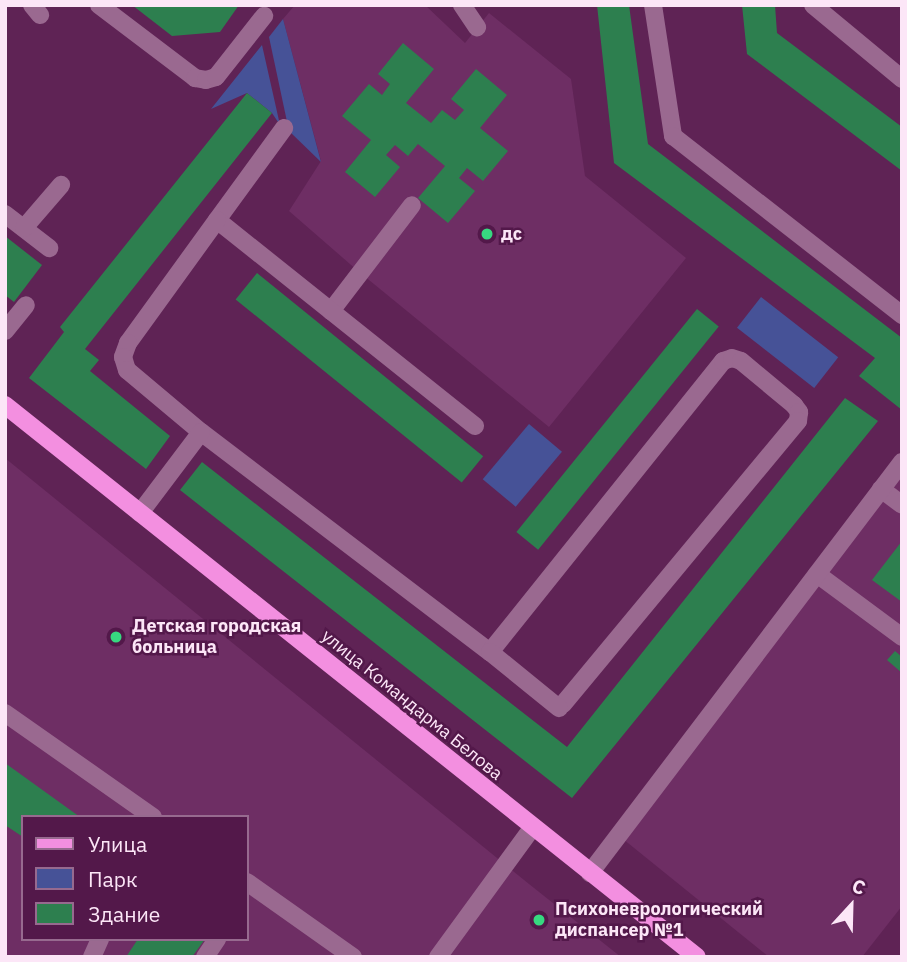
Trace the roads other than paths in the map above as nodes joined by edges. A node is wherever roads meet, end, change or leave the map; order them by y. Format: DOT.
graph roads {
  1 [pos="99,5"];
  2 [pos="462,5"];
  3 [pos="653,5"];
  4 [pos="813,5"];
  5 [pos="264,16"];
  6 [pos="477,27"];
  7 [pos="902,79"];
  8 [pos="284,128"];
  9 [pos="61,185"];
  10 [pos="412,205"];
  11 [pos="5,214"];
  12 [pos="217,220"];
  13 [pos="24,228"];
  14 [pos="49,248"];
  15 [pos="26,305"];
  16 [pos="331,311"];
  17 [pos="900,311"];
  18 [pos="5,331"];
  19 [pos="6,407"];
  20 [pos="475,426"];
  21 [pos="201,432"];
  22 [pos="902,462"];
  23 [pos="881,489"];
  24 [pos="902,505"];
  25 [pos="140,513"];
  26 [pos="817,574"];
  27 [pos="902,637"];
  28 [pos="490,652"];
  29 [pos="5,713"];
  30 [pos="150,815"];
  31 [pos="532,828"];
  32 [pos="590,873"];
  33 [pos="249,888"];
  34 [pos="99,941"];
  35 [pos="216,941"];
  36 [pos="92,957"];
  37 [pos="205,957"];
  38 [pos="353,957"];
  39 [pos="438,957"];
  40 [pos="697,957"];
  1 -- 5 [label="lane"];
  2 -- 6 [label="lane"];
  3 -- 17 [label="lane"];
  4 -- 7 [label="lane"];
  8 -- 12 [label="lane"];
  9 -- 13 [label="lane"];
  10 -- 16 [label="lane"];
  11 -- 13 [label="lane"];
  12 -- 16 [label="lane"];
  12 -- 21 [label="lane"];
  13 -- 14 [label="lane"];
  15 -- 18 [label="lane"];
  16 -- 20 [label="lane"];
  19 -- 25 [label="main road, улица Командарма Белова"];
  21 -- 25 [label="lane"];
  21 -- 28 [label="lane"];
  22 -- 23 [label="lane"];
  23 -- 24 [label="lane"];
  23 -- 26 [label="lane"];
  25 -- 31 [label="main road, улица Командарма Белова"];
  26 -- 27 [label="lane"];
  26 -- 32 [label="lane"];
  28 -- 28 [label="lane"];
  29 -- 30 [label="lane"];
  31 -- 32 [label="main road, улица Командарма Белова"];
  31 -- 39 [label="lane"];
  32 -- 40 [label="main road, улица Командарма Белова"];
  33 -- 38 [label="lane"];
  34 -- 36 [label="lane"];
  35 -- 37 [label="lane"];
}
